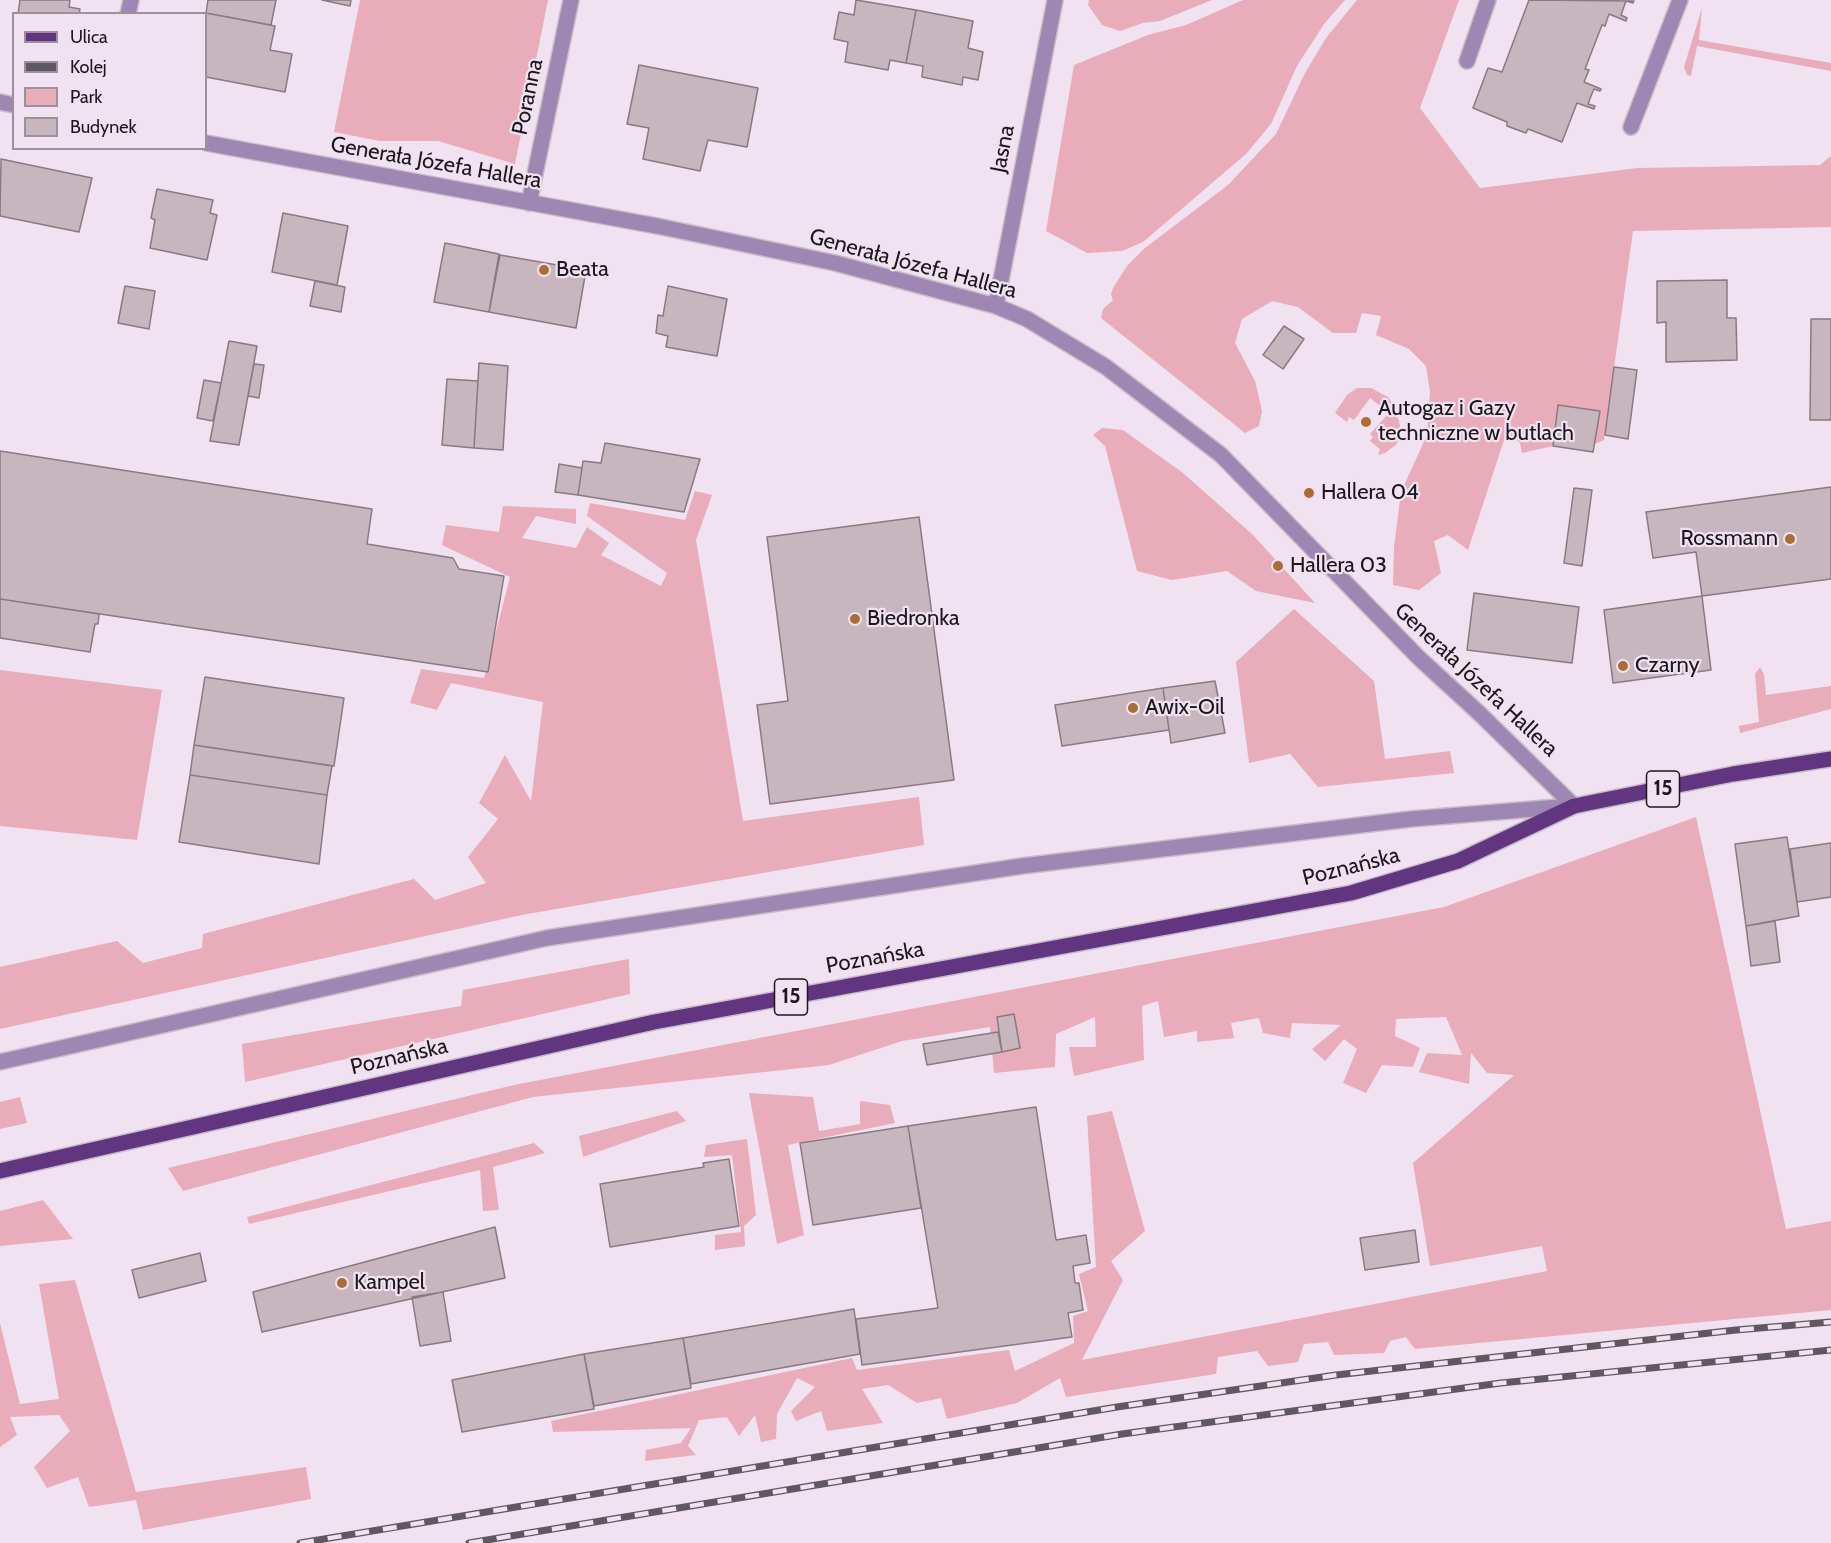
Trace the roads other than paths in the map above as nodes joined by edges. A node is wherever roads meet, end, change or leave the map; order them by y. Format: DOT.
graph roads {
  1 [pos="571,0"];
  2 [pos="1055,0"];
  3 [pos="1488,0"];
  4 [pos="1680,0"];
  5 [pos="1467,61"];
  6 [pos="1631,127"];
  7 [pos="207,143"];
  8 [pos="529,203"];
  9 [pos="996,306"];
  10 [pos="1831,759"];
  11 [pos="1574,806"];
  12 [pos="0,1062"];
  13 [pos="0,1171"];
  1 -- 8 [label="street, Poranna"];
  2 -- 9 [label="street, Jasna"];
  3 -- 5 [label="street"];
  4 -- 6 [label="street"];
  7 -- 8 [label="street, Generała Józefa Hallera"];
  8 -- 9 [label="street, Generała Józefa Hallera"];
  9 -- 11 [label="street, Generała Józefa Hallera"];
  10 -- 11 [label="main road, Poznańska / 15"];
  11 -- 12 [label="street, Poznańska"];
  11 -- 13 [label="main road, Poznańska / 15"];
}
